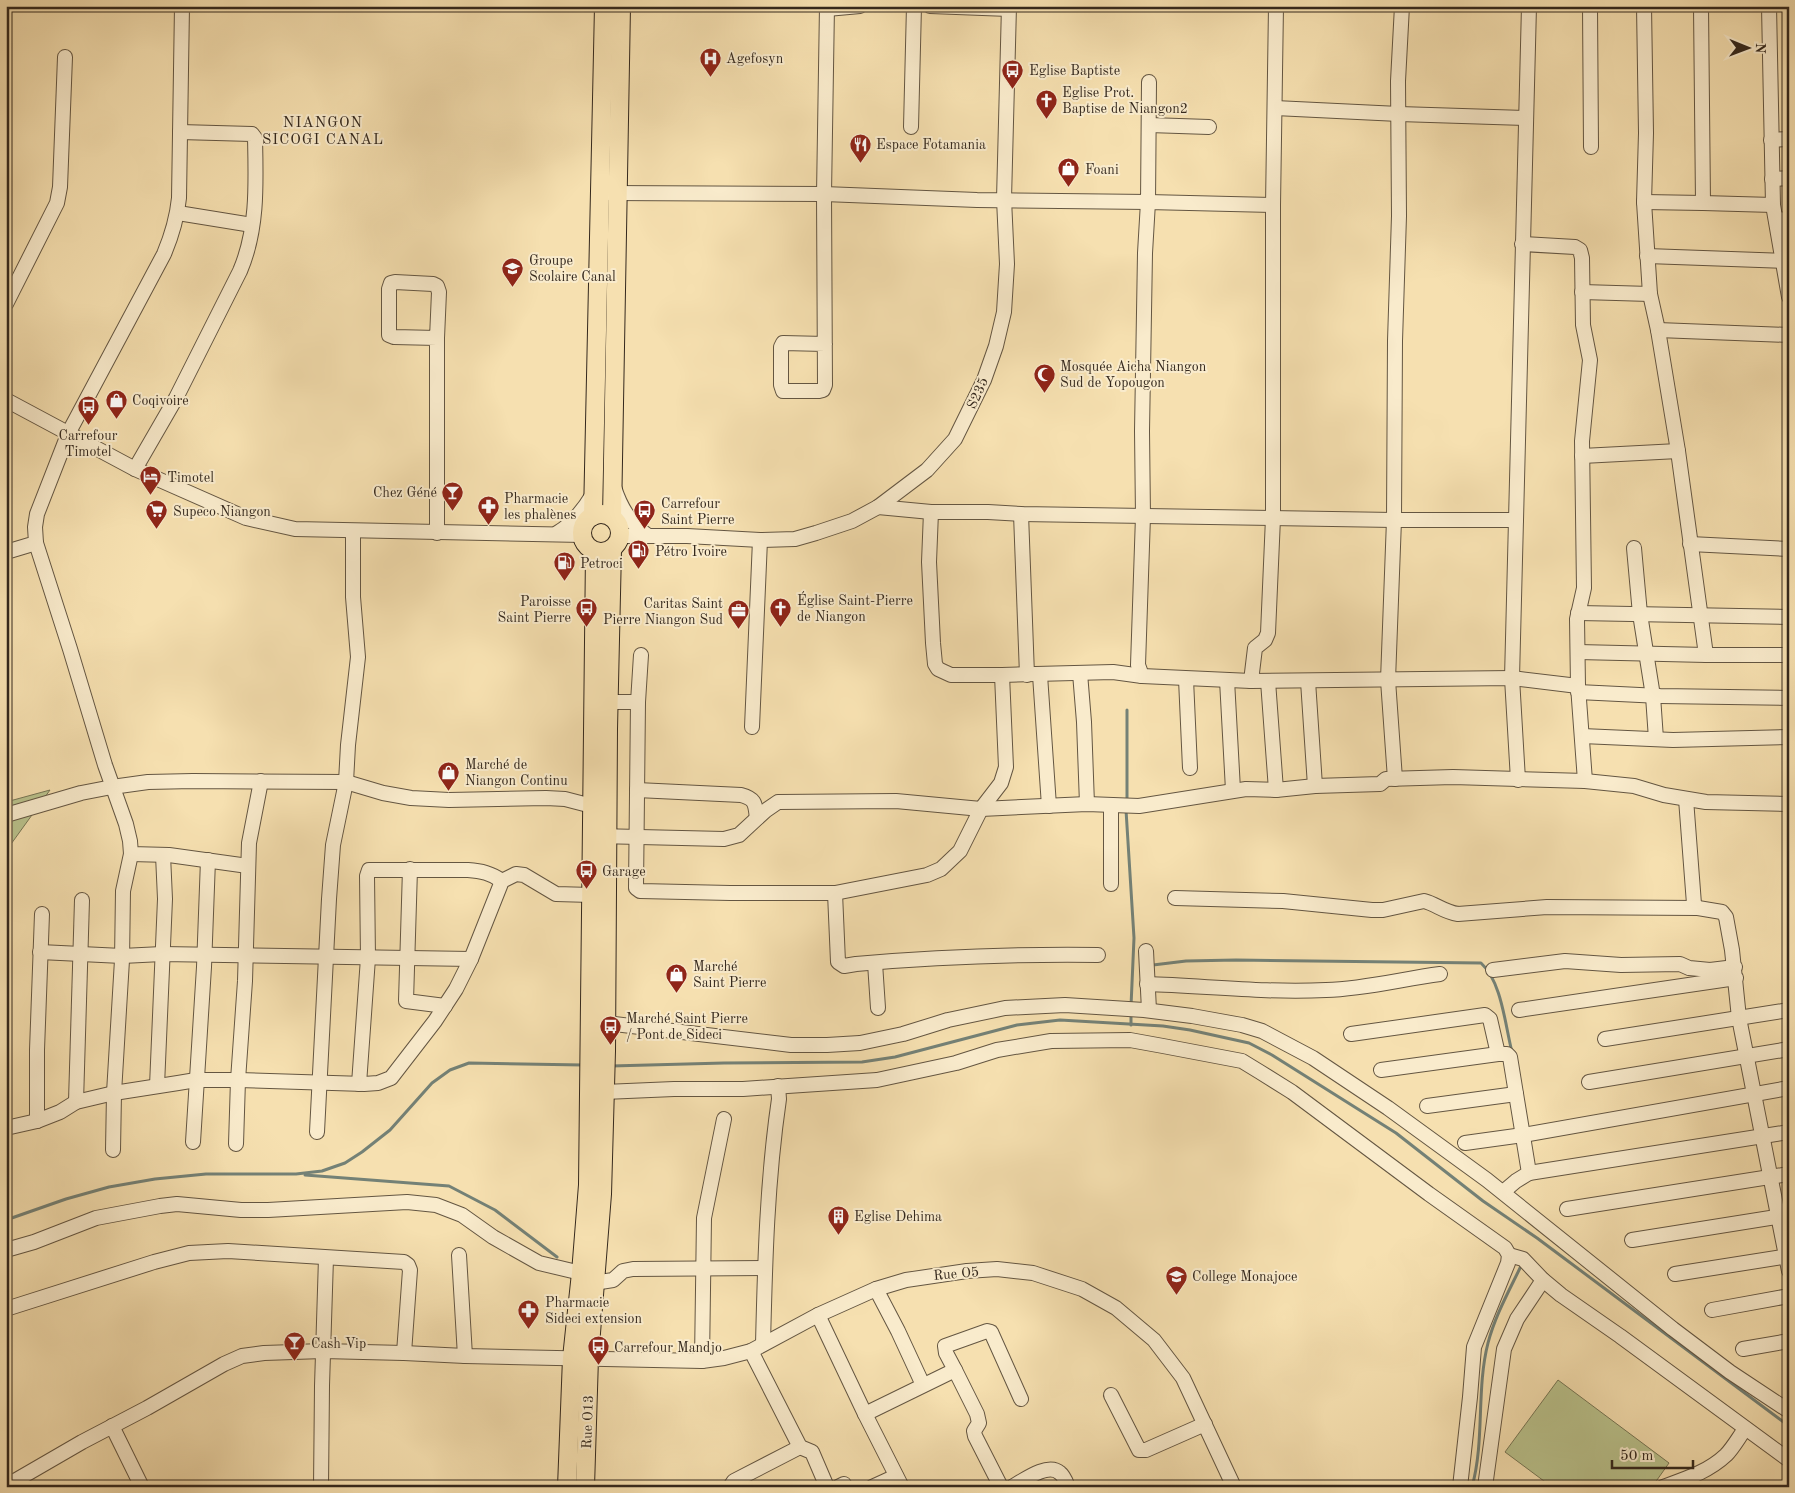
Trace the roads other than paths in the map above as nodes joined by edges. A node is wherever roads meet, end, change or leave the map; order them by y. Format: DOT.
graph roads {
  1 [pos="182,6"];
  2 [pos="604,6"];
  3 [pos="621,6"];
  4 [pos="860,6"];
  5 [pos="914,6"];
  6 [pos="930,6"];
  7 [pos="1276,6"];
  8 [pos="1402,6"];
  9 [pos="1529,6"];
  10 [pos="1590,6"];
  11 [pos="1644,6"];
  12 [pos="1701,6"];
  13 [pos="1769,6"];
  14 [pos="827,8"];
  15 [pos="1009,8"];
  16 [pos="65,57"];
  17 [pos="1149,82"];
  18 [pos="1275,108"];
  19 [pos="1399,114"];
  20 [pos="1525,118"];
  21 [pos="1149,125"];
  22 [pos="912,127"];
  23 [pos="1209,127"];
  24 [pos="180,132"];
  25 [pos="1789,139"];
  26 [pos="1771,140"];
  27 [pos="1591,147"];
  28 [pos="1772,178"];
  29 [pos="1789,178"];
  30 [pos="600,193"];
  31 [pos="618,193"];
  32 [pos="824,194"];
  33 [pos="1004,199"];
  34 [pos="1148,202"];
  35 [pos="1644,202"];
  36 [pos="1703,203"];
  37 [pos="1773,204"];
  38 [pos="1273,205"];
  39 [pos="178,213"];
  40 [pos="1782,219"];
  41 [pos="252,226"];
  42 [pos="1522,244"];
  43 [pos="1647,256"];
  44 [pos="1786,261"];
  45 [pos="1582,292"];
  46 [pos="1650,294"];
  47 [pos="1789,297"];
  48 [pos="6,304"];
  49 [pos="1658,330"];
  50 [pos="1789,334"];
  51 [pos="437,338"];
  52 [pos="825,344"];
  53 [pos="6,400"];
  54 [pos="69,432"];
  55 [pos="1678,451"];
  56 [pos="1582,456"];
  57 [pos="136,469"];
  58 [pos="613,482"];
  59 [pos="593,494"];
  60 [pos="878,507"];
  61 [pos="930,512"];
  62 [pos="1021,514"];
  63 [pos="593,516"];
  64 [pos="1143,516"];
  65 [pos="612,517"];
  66 [pos="1273,518"];
  67 [pos="1394,520"];
  68 [pos="1516,520"];
  69 [pos="352,531"];
  70 [pos="437,533"];
  71 [pos="557,533"];
  72 [pos="582,534"];
  73 [pos="647,536"];
  74 [pos="760,540"];
  75 [pos="616,542"];
  76 [pos="36,543"];
  77 [pos="1690,544"];
  78 [pos="1634,548"];
  79 [pos="1789,549"];
  80 [pos="6,552"];
  81 [pos="595,552"];
  82 [pos="1578,613"];
  83 [pos="1640,614"];
  84 [pos="1701,615"];
  85 [pos="1789,617"];
  86 [pos="1578,652"];
  87 [pos="1645,654"];
  88 [pos="641,655"];
  89 [pos="1706,655"];
  90 [pos="1789,655"];
  91 [pos="1080,673"];
  92 [pos="1034,675"];
  93 [pos="1002,676"];
  94 [pos="1142,676"];
  95 [pos="1512,678"];
  96 [pos="1186,679"];
  97 [pos="1227,680"];
  98 [pos="1388,680"];
  99 [pos="1251,681"];
  100 [pos="1268,681"];
  101 [pos="1308,681"];
  102 [pos="1578,689"];
  103 [pos="1653,696"];
  104 [pos="1789,698"];
  105 [pos="608,702"];
  106 [pos="638,702"];
  107 [pos="752,727"];
  108 [pos="1582,736"];
  109 [pos="1789,737"];
  110 [pos="1656,739"];
  111 [pos="1190,768"];
  112 [pos="1395,779"];
  113 [pos="1518,780"];
  114 [pos="261,781"];
  115 [pos="1586,781"];
  116 [pos="346,782"];
  117 [pos="1315,786"];
  118 [pos="112,787"];
  119 [pos="638,790"];
  120 [pos="1233,790"];
  121 [pos="1276,790"];
  122 [pos="1686,799"];
  123 [pos="1087,804"];
  124 [pos="1789,804"];
  125 [pos="1122,805"];
  126 [pos="592,806"];
  127 [pos="1049,806"];
  128 [pos="981,809"];
  129 [pos="6,816"];
  130 [pos="757,818"];
  131 [pos="599,836"];
  132 [pos="637,836"];
  133 [pos="130,854"];
  134 [pos="163,855"];
  135 [pos="208,860"];
  136 [pos="248,866"];
  137 [pos="410,869"];
  138 [pos="502,881"];
  139 [pos="1111,884"];
  140 [pos="835,893"];
  141 [pos="591,894"];
  142 [pos="1175,898"];
  143 [pos="82,900"];
  144 [pos="1698,908"];
  145 [pos="42,914"];
  146 [pos="1146,951"];
  147 [pos="40,952"];
  148 [pos="80,954"];
  149 [pos="162,954"];
  150 [pos="1098,955"];
  151 [pos="122,956"];
  152 [pos="204,956"];
  153 [pos="246,956"];
  154 [pos="326,956"];
  155 [pos="368,958"];
  156 [pos="407,959"];
  157 [pos="471,959"];
  158 [pos="875,962"];
  159 [pos="1493,970"];
  160 [pos="1735,973"];
  161 [pos="1440,974"];
  162 [pos="1147,984"];
  163 [pos="445,1006"];
  164 [pos="878,1008"];
  165 [pos="1146,1010"];
  166 [pos="1519,1010"];
  167 [pos="1789,1010"];
  168 [pos="1739,1018"];
  169 [pos="606,1023"];
  170 [pos="1351,1034"];
  171 [pos="1605,1039"];
  172 [pos="1789,1049"];
  173 [pos="598,1051"];
  174 [pos="1498,1054"];
  175 [pos="1746,1057"];
  176 [pos="1381,1070"];
  177 [pos="196,1080"];
  178 [pos="238,1080"];
  179 [pos="599,1082"];
  180 [pos="1589,1082"];
  181 [pos="319,1084"];
  182 [pos="359,1084"];
  183 [pos="157,1086"];
  184 [pos="778,1086"];
  185 [pos="1789,1088"];
  186 [pos="114,1093"];
  187 [pos="1754,1093"];
  188 [pos="1516,1094"];
  189 [pos="76,1102"];
  190 [pos="1427,1106"];
  191 [pos="724,1119"];
  192 [pos="36,1121"];
  193 [pos="6,1128"];
  194 [pos="317,1132"];
  195 [pos="1789,1132"];
  196 [pos="1523,1135"];
  197 [pos="1763,1137"];
  198 [pos="193,1142"];
  199 [pos="1465,1143"];
  200 [pos="236,1144"];
  201 [pos="113,1150"];
  202 [pos="1528,1173"];
  203 [pos="1789,1174"];
  204 [pos="1770,1176"];
  205 [pos="1503,1192"];
  206 [pos="1567,1209"];
  207 [pos="1783,1216"];
  208 [pos="1632,1240"];
  209 [pos="6,1250"];
  210 [pos="459,1255"];
  211 [pos="1509,1255"];
  212 [pos="1787,1256"];
  213 [pos="326,1258"];
  214 [pos="703,1268"];
  215 [pos="765,1268"];
  216 [pos="1789,1271"];
  217 [pos="1675,1274"];
  218 [pos="588,1278"];
  219 [pos="1543,1280"];
  220 [pos="876,1289"];
  221 [pos="1789,1296"];
  222 [pos="6,1309"];
  223 [pos="1712,1310"];
  224 [pos="818,1315"];
  225 [pos="1789,1341"];
  226 [pos="764,1344"];
  227 [pos="1743,1349"];
  228 [pos="323,1351"];
  229 [pos="751,1351"];
  230 [pos="404,1353"];
  231 [pos="465,1356"];
  232 [pos="580,1358"];
  233 [pos="702,1361"];
  234 [pos="955,1370"];
  235 [pos="922,1385"];
  236 [pos="1111,1395"];
  237 [pos="1021,1399"];
  238 [pos="1789,1411"];
  239 [pos="864,1414"];
  240 [pos="1205,1424"];
  241 [pos="112,1426"];
  242 [pos="1745,1429"];
  243 [pos="800,1447"];
  244 [pos="1789,1460"];
  245 [pos="899,1482"];
  246 [pos="6,1486"];
  247 [pos="142,1487"];
  248 [pos="321,1487"];
  249 [pos="567,1487"];
  250 [pos="585,1487"];
  251 [pos="730,1487"];
  252 [pos="827,1487"];
  253 [pos="872,1487"];
  254 [pos="1001,1487"];
  255 [pos="1012,1487"];
  256 [pos="1068,1487"];
  257 [pos="1234,1487"];
  258 [pos="1460,1487"];
  259 [pos="1485,1487"];
  260 [pos="1663,1487"];
  1 -- 24 [label="street"];
  2 -- 30 [label="main road"];
  3 -- 31 [label="main road"];
  4 -- 14 [label="street"];
  5 -- 22 [label="street"];
  6 -- 15 [label="street"];
  7 -- 18 [label="street"];
  8 -- 19 [label="street"];
  9 -- 20 [label="street"];
  10 -- 27 [label="street"];
  11 -- 35 [label="street"];
  12 -- 36 [label="street"];
  13 -- 26 [label="street"];
  14 -- 32 [label="street"];
  15 -- 33 [label="street, S235"];
  16 -- 48 [label="street"];
  17 -- 21 [label="street"];
  18 -- 19 [label="street"];
  18 -- 38 [label="street"];
  19 -- 20 [label="street"];
  19 -- 67 [label="street"];
  20 -- 42 [label="street"];
  21 -- 23 [label="street"];
  21 -- 34 [label="street"];
  24 -- 39 [label="street"];
  24 -- 41 [label="street"];
  25 -- 26 [label="street"];
  26 -- 28 [label="street"];
  28 -- 29 [label="street"];
  28 -- 37 [label="street"];
  30 -- 31 [label="street"];
  30 -- 59 [label="main road"];
  31 -- 32 [label="street"];
  31 -- 58 [label="main road"];
  32 -- 33 [label="street"];
  32 -- 52 [label="street"];
  33 -- 34 [label="street"];
  33 -- 60 [label="street, S235"];
  34 -- 38 [label="street"];
  34 -- 64 [label="street"];
  35 -- 36 [label="street"];
  35 -- 43 [label="street"];
  36 -- 37 [label="street"];
  37 -- 40 [label="street"];
  38 -- 66 [label="street"];
  39 -- 41 [label="street"];
  39 -- 54 [label="street"];
  40 -- 44 [label="street"];
  41 -- 57 [label="street"];
  42 -- 45 [label="street"];
  42 -- 68 [label="street"];
  43 -- 44 [label="street"];
  43 -- 46 [label="street"];
  44 -- 47 [label="street"];
  45 -- 46 [label="street"];
  45 -- 56 [label="street"];
  46 -- 49 [label="street"];
  49 -- 50 [label="street"];
  49 -- 55 [label="street"];
  51 -- 51 [label="street"];
  51 -- 70 [label="street"];
  52 -- 52 [label="street"];
  53 -- 54 [label="street"];
  54 -- 57 [label="street"];
  54 -- 76 [label="street"];
  55 -- 56 [label="street"];
  55 -- 77 [label="street"];
  56 -- 82 [label="street"];
  57 -- 69 [label="street"];
  58 -- 65 [label="main road"];
  58 -- 73 [label="street"];
  59 -- 63 [label="main road"];
  59 -- 71 [label="street"];
  60 -- 61 [label="street"];
  60 -- 74 [label="street, S235"];
  61 -- 62 [label="street"];
  61 -- 93 [label="street"];
  62 -- 64 [label="street"];
  62 -- 92 [label="street"];
  63 -- 65 [label="main road"];
  63 -- 72 [label="main road"];
  64 -- 66 [label="street"];
  64 -- 94 [label="street"];
  65 -- 75 [label="main road"];
  66 -- 67 [label="street"];
  66 -- 99 [label="street"];
  67 -- 68 [label="street"];
  67 -- 98 [label="street"];
  68 -- 95 [label="street"];
  69 -- 70 [label="street"];
  69 -- 116 [label="street"];
  70 -- 71 [label="street"];
  71 -- 72 [label="street"];
  72 -- 81 [label="main road"];
  73 -- 74 [label="street, S235"];
  73 -- 75 [label="street, S235"];
  74 -- 107 [label="street"];
  75 -- 81 [label="main road"];
  75 -- 105 [label="main road"];
  76 -- 80 [label="street"];
  76 -- 118 [label="street"];
  77 -- 79 [label="street"];
  77 -- 84 [label="street"];
  78 -- 83 [label="street"];
  81 -- 126 [label="main road"];
  82 -- 83 [label="street"];
  82 -- 86 [label="street"];
  83 -- 84 [label="street"];
  83 -- 87 [label="street"];
  84 -- 85 [label="street"];
  84 -- 89 [label="street"];
  86 -- 87 [label="street"];
  86 -- 102 [label="street"];
  87 -- 89 [label="street"];
  87 -- 103 [label="street"];
  88 -- 106 [label="street"];
  89 -- 90 [label="street"];
  91 -- 92 [label="street"];
  91 -- 94 [label="street"];
  91 -- 123 [label="street"];
  92 -- 93 [label="street"];
  92 -- 127 [label="street"];
  93 -- 128 [label="street"];
  94 -- 96 [label="street"];
  95 -- 98 [label="street"];
  95 -- 102 [label="street"];
  95 -- 113 [label="street"];
  96 -- 97 [label="street"];
  96 -- 111 [label="street"];
  97 -- 99 [label="street"];
  97 -- 120 [label="street"];
  98 -- 101 [label="street"];
  98 -- 112 [label="street"];
  99 -- 100 [label="street"];
  100 -- 101 [label="street"];
  100 -- 121 [label="street"];
  101 -- 117 [label="street"];
  102 -- 103 [label="street"];
  102 -- 108 [label="street"];
  103 -- 104 [label="street"];
  103 -- 110 [label="street"];
  105 -- 106 [label="street"];
  105 -- 131 [label="main road"];
  106 -- 119 [label="street"];
  108 -- 110 [label="street"];
  108 -- 115 [label="street"];
  109 -- 110 [label="street"];
  112 -- 113 [label="street"];
  112 -- 117 [label="street"];
  113 -- 115 [label="street"];
  114 -- 116 [label="street"];
  114 -- 118 [label="street"];
  114 -- 136 [label="street"];
  115 -- 122 [label="street"];
  116 -- 126 [label="street"];
  116 -- 154 [label="street"];
  117 -- 121 [label="street"];
  118 -- 129 [label="street"];
  118 -- 133 [label="street"];
  119 -- 130 [label="street"];
  119 -- 132 [label="street"];
  120 -- 121 [label="street"];
  120 -- 125 [label="street"];
  122 -- 124 [label="street"];
  122 -- 144 [label="street"];
  123 -- 125 [label="street"];
  123 -- 127 [label="street"];
  125 -- 139 [label="street"];
  126 -- 131 [label="main road"];
  127 -- 128 [label="street"];
  128 -- 130 [label="street"];
  128 -- 140 [label="street"];
  130 -- 132 [label="street"];
  131 -- 132 [label="street"];
  131 -- 141 [label="main road"];
  131 -- 169 [label="main road"];
  132 -- 140 [label="street"];
  133 -- 134 [label="street"];
  133 -- 151 [label="street"];
  134 -- 135 [label="street"];
  134 -- 149 [label="street"];
  135 -- 136 [label="street"];
  135 -- 152 [label="street"];
  136 -- 153 [label="street"];
  137 -- 138 [label="street"];
  137 -- 155 [label="street"];
  137 -- 156 [label="street"];
  138 -- 141 [label="street"];
  138 -- 157 [label="street"];
  140 -- 158 [label="street"];
  141 -- 173 [label="main road"];
  142 -- 144 [label="street"];
  143 -- 148 [label="street"];
  144 -- 160 [label="street"];
  145 -- 147 [label="street"];
  146 -- 162 [label="street"];
  147 -- 148 [label="street"];
  147 -- 192 [label="street"];
  148 -- 151 [label="street"];
  148 -- 189 [label="street"];
  149 -- 151 [label="street"];
  149 -- 152 [label="street"];
  149 -- 183 [label="street"];
  150 -- 158 [label="street"];
  151 -- 186 [label="street"];
  152 -- 153 [label="street"];
  152 -- 177 [label="street"];
  153 -- 154 [label="street"];
  153 -- 178 [label="street"];
  154 -- 155 [label="street"];
  154 -- 181 [label="street"];
  155 -- 156 [label="street"];
  155 -- 182 [label="street"];
  156 -- 157 [label="street"];
  156 -- 163 [label="street"];
  157 -- 163 [label="street"];
  158 -- 164 [label="street"];
  159 -- 160 [label="street"];
  160 -- 166 [label="street"];
  160 -- 168 [label="street"];
  161 -- 162 [label="street"];
  162 -- 165 [label="street"];
  163 -- 182 [label="street"];
  165 -- 169 [label="street"];
  165 -- 205 [label="street"];
  167 -- 168 [label="street"];
  168 -- 171 [label="street"];
  168 -- 175 [label="street"];
  169 -- 173 [label="main road"];
  170 -- 174 [label="street"];
  172 -- 175 [label="street"];
  173 -- 179 [label="main road"];
  174 -- 176 [label="street"];
  174 -- 188 [label="street"];
  175 -- 180 [label="street"];
  175 -- 187 [label="street"];
  177 -- 178 [label="street"];
  177 -- 183 [label="street"];
  177 -- 198 [label="street"];
  178 -- 181 [label="street"];
  178 -- 200 [label="street"];
  179 -- 184 [label="street"];
  179 -- 218 [label="main road"];
  181 -- 182 [label="street"];
  181 -- 194 [label="street"];
  183 -- 186 [label="street"];
  184 -- 211 [label="street"];
  184 -- 215 [label="street"];
  185 -- 187 [label="street"];
  186 -- 189 [label="street"];
  186 -- 201 [label="street"];
  187 -- 196 [label="street"];
  187 -- 197 [label="street"];
  188 -- 190 [label="street"];
  188 -- 196 [label="street"];
  189 -- 192 [label="street"];
  191 -- 214 [label="street"];
  192 -- 193 [label="street"];
  195 -- 197 [label="street"];
  196 -- 199 [label="street"];
  196 -- 202 [label="street"];
  197 -- 202 [label="street"];
  197 -- 204 [label="street"];
  202 -- 205 [label="street"];
  203 -- 204 [label="street"];
  204 -- 206 [label="street"];
  204 -- 207 [label="street"];
  205 -- 238 [label="street"];
  207 -- 208 [label="street"];
  207 -- 212 [label="street"];
  209 -- 218 [label="street"];
  210 -- 231 [label="street"];
  211 -- 219 [label="street"];
  211 -- 258 [label="street"];
  212 -- 216 [label="street"];
  212 -- 217 [label="street"];
  213 -- 222 [label="street"];
  213 -- 228 [label="street"];
  213 -- 230 [label="street"];
  214 -- 215 [label="street"];
  214 -- 218 [label="street"];
  214 -- 233 [label="street"];
  215 -- 226 [label="street"];
  218 -- 232 [label="main road"];
  219 -- 242 [label="street"];
  219 -- 259 [label="street"];
  220 -- 224 [label="street, Rue O5"];
  220 -- 235 [label="street"];
  220 -- 240 [label="street, Rue O5"];
  221 -- 223 [label="street"];
  224 -- 226 [label="street, Rue O5"];
  224 -- 239 [label="street"];
  225 -- 227 [label="street"];
  226 -- 229 [label="street, Rue O5"];
  228 -- 230 [label="street, Rue O5"];
  228 -- 241 [label="street, Rue O5"];
  228 -- 248 [label="street"];
  229 -- 233 [label="street, Rue O5"];
  229 -- 243 [label="street"];
  230 -- 231 [label="street, Rue O5"];
  231 -- 232 [label="street, Rue O5"];
  232 -- 233 [label="street, Rue O5"];
  232 -- 249 [label="main road, Rue O13"];
  232 -- 250 [label="main road, Rue O13"];
  234 -- 235 [label="street"];
  234 -- 237 [label="street"];
  234 -- 254 [label="street"];
  235 -- 239 [label="street"];
  236 -- 240 [label="street"];
  239 -- 245 [label="street"];
  240 -- 257 [label="street, Rue O5"];
  241 -- 246 [label="street, Rue O5"];
  241 -- 247 [label="street"];
  242 -- 244 [label="street"];
  242 -- 260 [label="street"];
  243 -- 251 [label="street"];
  243 -- 252 [label="street"];
  245 -- 253 [label="street"];
  255 -- 256 [label="street"];
}
